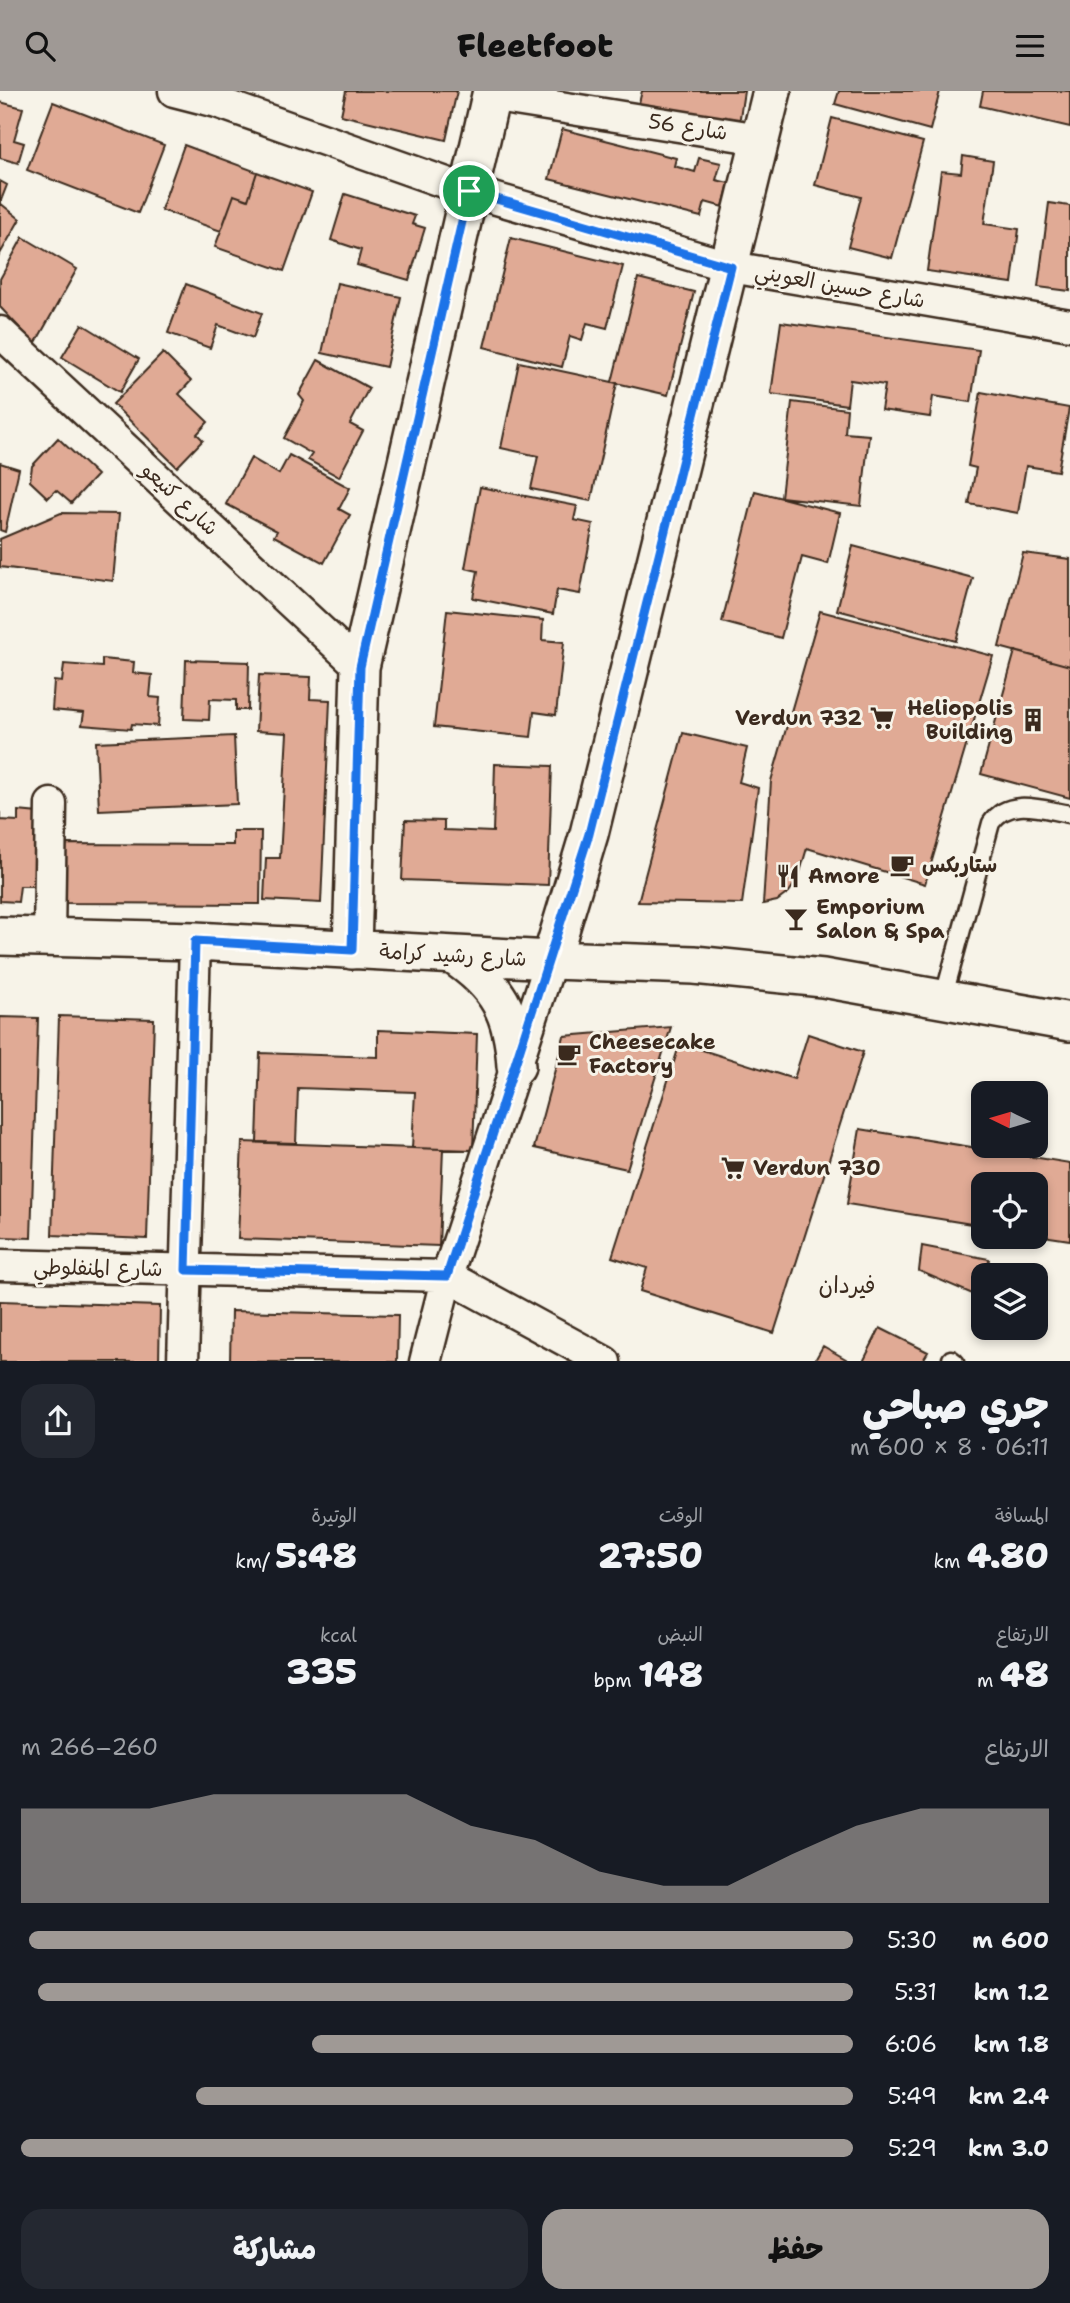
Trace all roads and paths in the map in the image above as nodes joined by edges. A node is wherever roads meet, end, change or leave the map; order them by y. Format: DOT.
graph roads {
  1 [pos="174,91"];
  2 [pos="772,91"];
  3 [pos="492,94"];
  4 [pos="219,97"];
  5 [pos="760,139"];
  6 [pos="469,191"];
  7 [pos="731,267"];
  8 [pos="1070,325"];
  9 [pos="0,332"];
  10 [pos="360,667"];
  11 [pos="51,804"];
  12 [pos="1070,814"];
  13 [pos="0,936"];
  14 [pos="49,938"];
  15 [pos="195,941"];
  16 [pos="352,950"];
  17 [pos="453,955"];
  18 [pos="551,960"];
  19 [pos="943,999"];
  20 [pos="1070,1022"];
  21 [pos="516,1066"];
  22 [pos="0,1265"];
  23 [pos="186,1270"];
  24 [pos="447,1276"];
  25 [pos="183,1361"];
  26 [pos="425,1361"];
  27 [pos="605,1361"];
  1 -- 4 [label="street, شارع حسين العويني"];
  2 -- 5 [label="street"];
  3 -- 5 [label="street, شارع 56"];
  3 -- 6 [label="street"];
  4 -- 6 [label="street, شارع حسين العويني"];
  5 -- 7 [label="street"];
  6 -- 7 [label="street, شارع حسين العويني"];
  6 -- 10 [label="street"];
  7 -- 8 [label="street, شارع حسين العويني"];
  7 -- 18 [label="street"];
  9 -- 10 [label="street, شارع كنيعو"];
  10 -- 16 [label="street"];
  11 -- 14 [label="street"];
  12 -- 19 [label="lane"];
  13 -- 14 [label="street, شارع رشيد كرامة"];
  14 -- 15 [label="street, شارع رشيد كرامة"];
  15 -- 16 [label="street, شارع رشيد كرامة"];
  15 -- 23 [label="street"];
  16 -- 17 [label="street, شارع رشيد كرامة"];
  17 -- 18 [label="street, شارع رشيد كرامة"];
  17 -- 21 [label="street"];
  18 -- 19 [label="street, شارع رشيد كرامة"];
  18 -- 21 [label="street"];
  19 -- 20 [label="street, شارع رشيد كرامة"];
  21 -- 24 [label="street"];
  22 -- 23 [label="street, شارع المنفلوطي"];
  23 -- 24 [label="street, شارع المنفلوطي"];
  23 -- 25 [label="street"];
  24 -- 26 [label="street"];
  24 -- 27 [label="street"];
}
